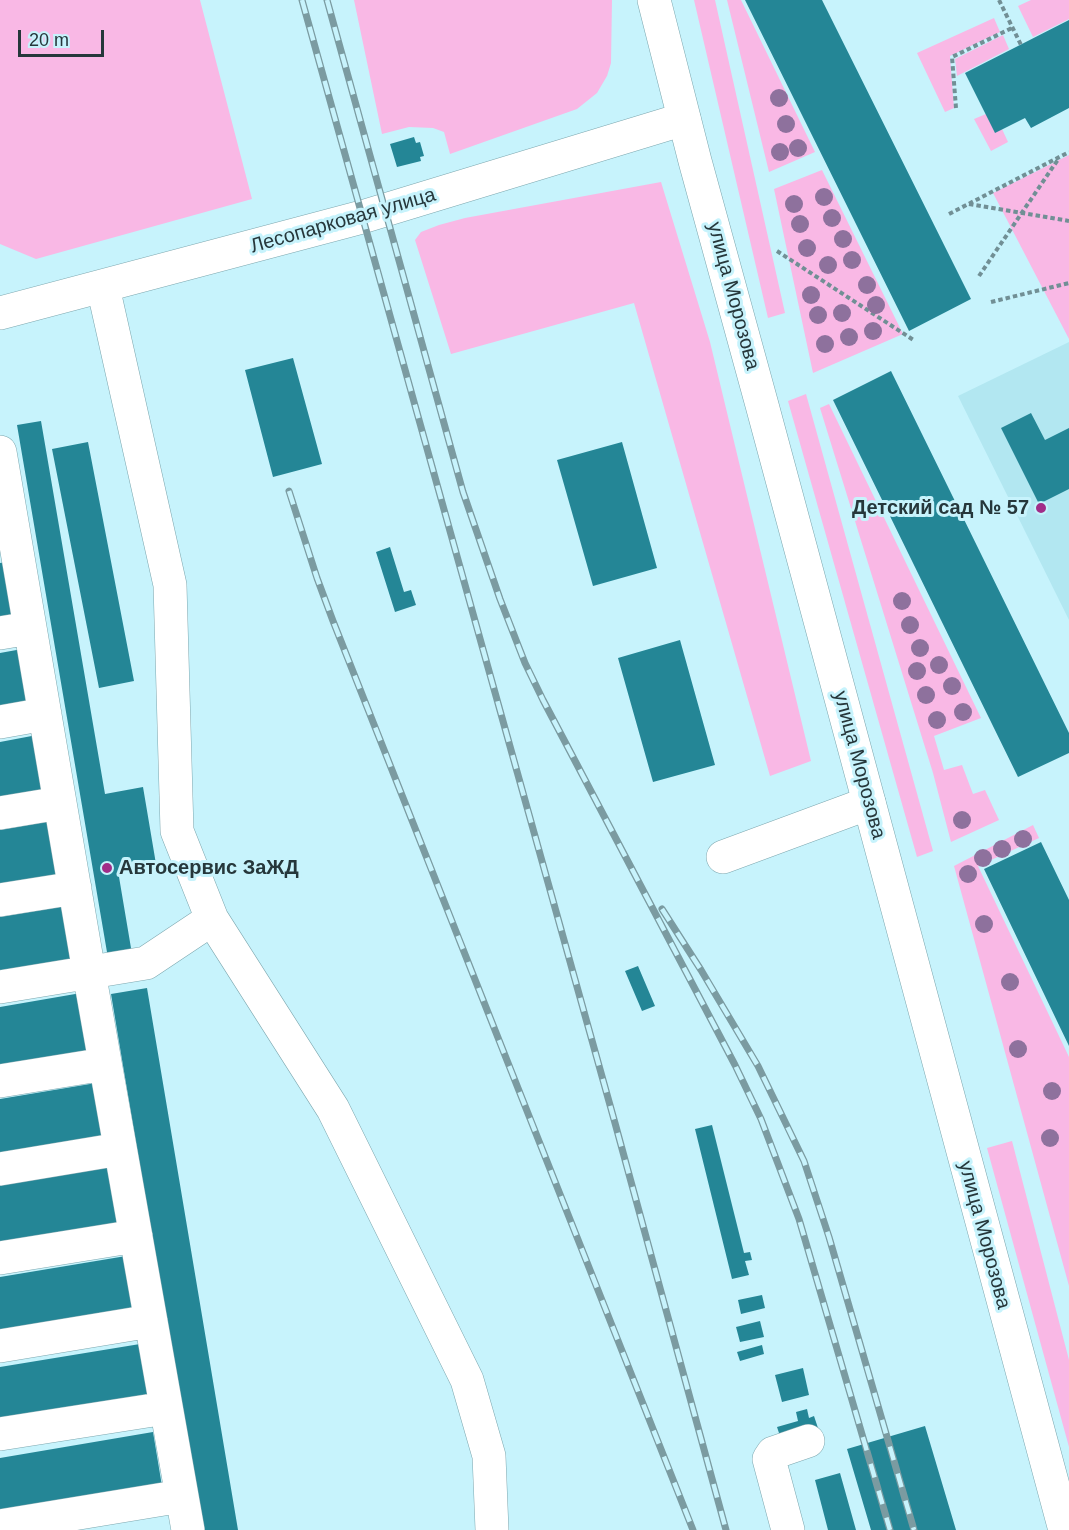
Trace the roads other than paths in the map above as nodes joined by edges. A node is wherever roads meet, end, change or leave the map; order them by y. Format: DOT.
graph roads {
  1 [pos="654,0"];
  2 [pos="684,118"];
  3 [pos="103,287"];
  4 [pos="0,313"];
  5 [pos="1,458"];
  6 [pos="8,543"];
  7 [pos="15,630"];
  8 [pos="45,714"];
  9 [pos="0,722"];
  10 [pos="60,803"];
  11 [pos="869,803"];
  12 [pos="0,813"];
  13 [pos="723,857"];
  14 [pos="75,888"];
  15 [pos="0,900"];
  16 [pos="212,919"];
  17 [pos="89,972"];
  18 [pos="0,987"];
  19 [pos="105,1064"];
  20 [pos="0,1081"];
  21 [pos="120,1149"];
  22 [pos="0,1169"];
  23 [pos="136,1236"];
  24 [pos="0,1258"];
  25 [pos="151,1321"];
  26 [pos="0,1346"];
  27 [pos="166,1408"];
  28 [pos="0,1434"];
  29 [pos="808,1441"];
  30 [pos="182,1496"];
  31 [pos="0,1526"];
  32 [pos="188,1530"];
  33 [pos="492,1530"];
  34 [pos="788,1530"];
  35 [pos="1065,1530"];
  1 -- 2 [label="main road, улица Морозова"];
  2 -- 3 [label="main road, Лесопарковая улица"];
  2 -- 11 [label="main road, улица Морозова"];
  3 -- 4 [label="main road, Лесопарковая улица"];
  3 -- 16 [label="main road"];
  5 -- 6 [label="main road"];
  6 -- 7 [label="main road"];
  7 -- 8 [label="main road"];
  8 -- 9 [label="main road"];
  8 -- 10 [label="main road"];
  10 -- 12 [label="main road"];
  10 -- 14 [label="main road"];
  11 -- 13 [label="main road"];
  11 -- 35 [label="main road, улица Морозова"];
  14 -- 15 [label="main road"];
  14 -- 17 [label="main road"];
  16 -- 17 [label="main road"];
  16 -- 33 [label="main road"];
  17 -- 18 [label="main road"];
  17 -- 19 [label="main road"];
  19 -- 20 [label="main road"];
  19 -- 21 [label="main road"];
  21 -- 22 [label="main road"];
  21 -- 23 [label="main road"];
  23 -- 24 [label="main road"];
  23 -- 25 [label="main road"];
  25 -- 26 [label="main road"];
  25 -- 27 [label="main road"];
  27 -- 28 [label="main road"];
  27 -- 30 [label="main road"];
  29 -- 34 [label="main road"];
  30 -- 31 [label="main road"];
  30 -- 32 [label="main road"];
}
